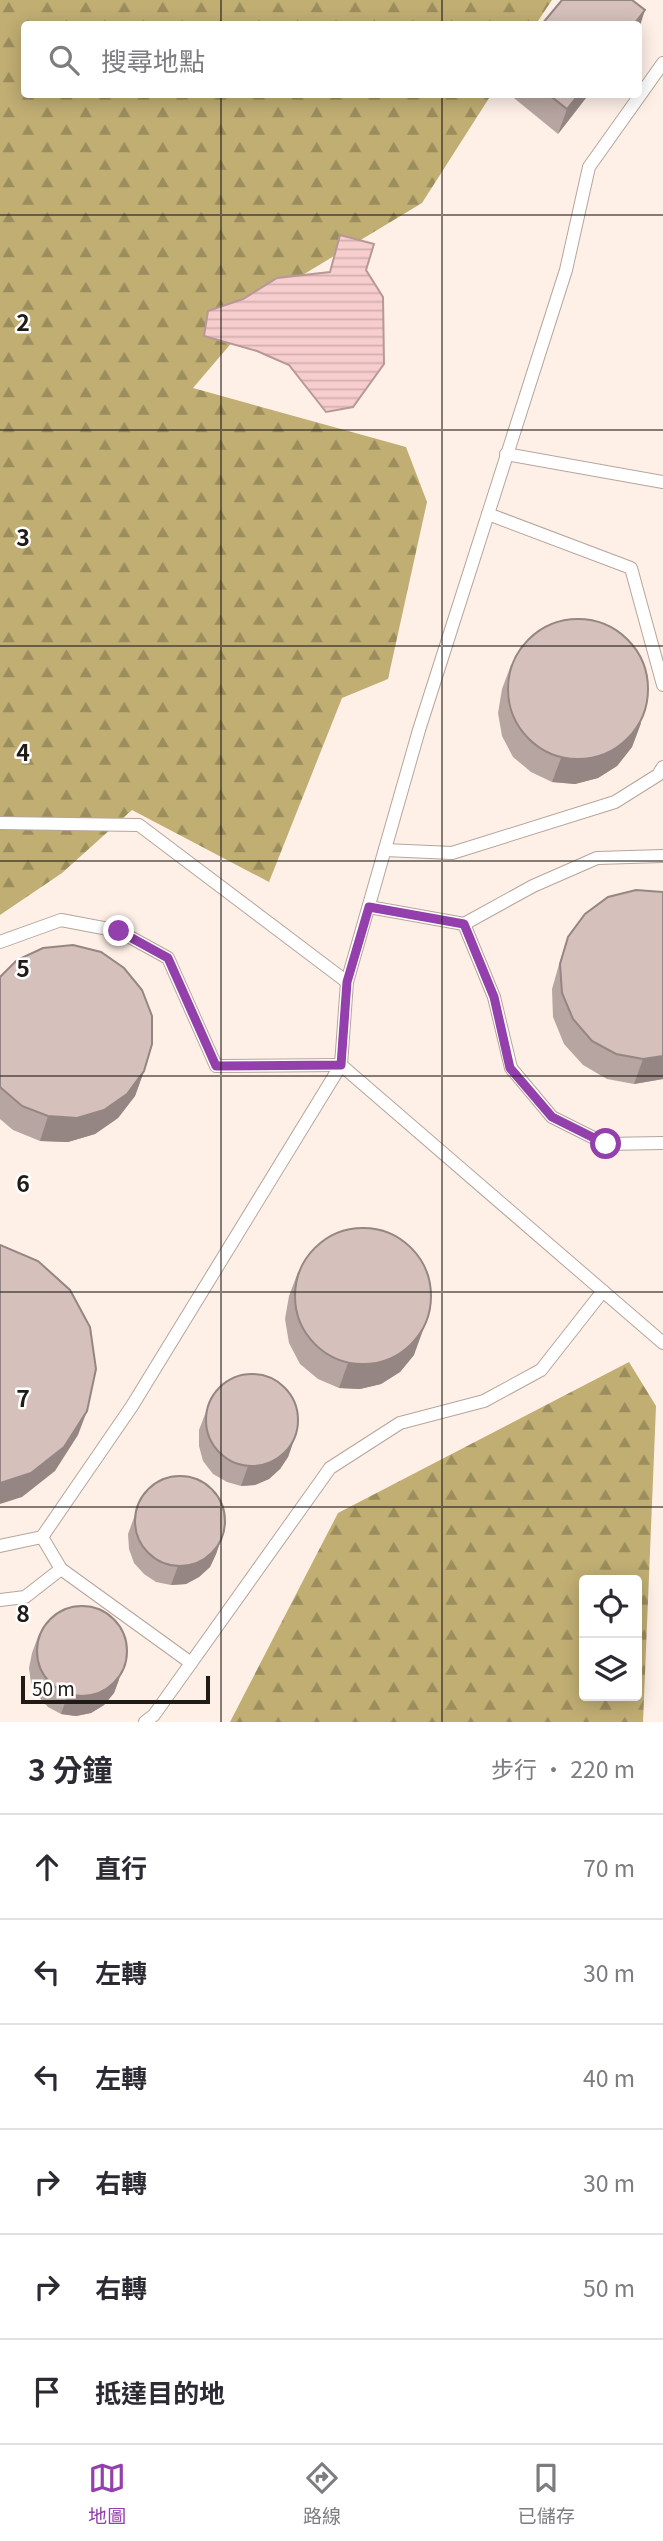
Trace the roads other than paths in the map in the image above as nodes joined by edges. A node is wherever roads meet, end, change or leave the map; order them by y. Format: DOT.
graph roads {
  1 [pos="663,62"];
  2 [pos="642,92"];
  3 [pos="638,98"];
  4 [pos="506,454"];
  5 [pos="663,482"];
  6 [pos="488,514"];
  7 [pos="663,685"];
  8 [pos="663,767"];
  9 [pos="0,823"];
  10 [pos="385,850"];
  11 [pos="663,856"];
  12 [pos="369,907"];
  13 [pos="464,924"];
  14 [pos="0,942"];
  15 [pos="347,982"];
  16 [pos="341,1065"];
  17 [pos="663,1143"];
  18 [pos="603,1291"];
  19 [pos="663,1343"];
  20 [pos="41,1537"];
  21 [pos="0,1546"];
  22 [pos="61,1569"];
  23 [pos="0,1600"];
  24 [pos="191,1664"];
  25 [pos="145,1722"];
  1 -- 2 [label="lane"];
  3 -- 4 [label="lane"];
  4 -- 5 [label="lane"];
  4 -- 6 [label="lane"];
  6 -- 7 [label="lane"];
  6 -- 10 [label="lane"];
  8 -- 10 [label="lane"];
  9 -- 15 [label="lane"];
  10 -- 12 [label="lane"];
  11 -- 13 [label="lane"];
  12 -- 13 [label="lane"];
  12 -- 15 [label="lane"];
  13 -- 17 [label="lane"];
  14 -- 16 [label="lane"];
  15 -- 16 [label="lane"];
  16 -- 18 [label="lane"];
  16 -- 20 [label="lane"];
  18 -- 19 [label="lane"];
  18 -- 24 [label="lane"];
  20 -- 21 [label="lane"];
  20 -- 22 [label="lane"];
  22 -- 23 [label="lane"];
  22 -- 24 [label="lane"];
  24 -- 25 [label="lane"];
}
